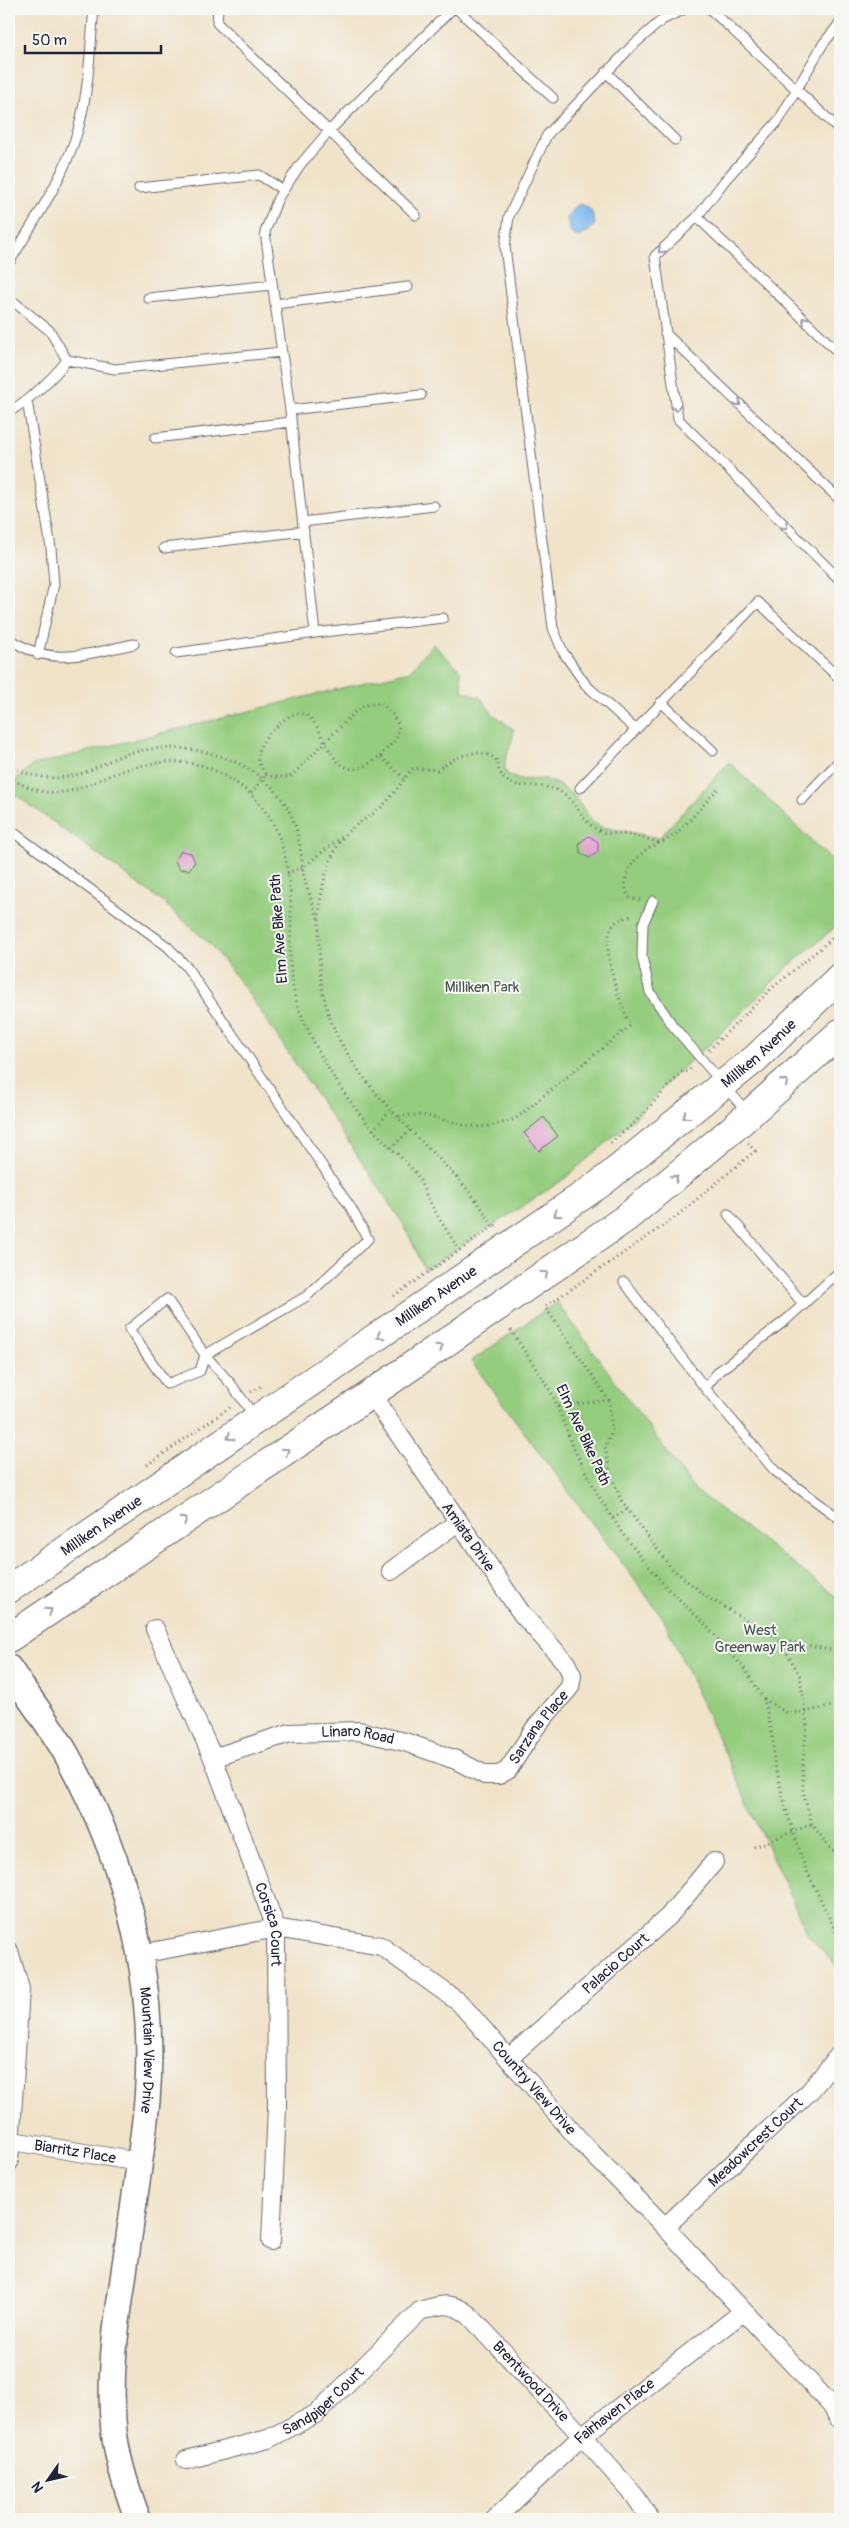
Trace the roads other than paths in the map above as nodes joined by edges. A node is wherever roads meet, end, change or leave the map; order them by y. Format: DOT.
graph roads {
  1 [pos="94,9"];
  2 [pos="218,9"];
  3 [pos="452,9"];
  4 [pos="458,9"];
  5 [pos="685,9"];
  6 [pos="710,9"];
  7 [pos="840,23"];
  8 [pos="606,72"];
  9 [pos="797,88"];
  10 [pos="553,98"];
  11 [pos="840,130"];
  12 [pos="328,132"];
  13 [pos="675,140"];
  14 [pos="139,188"];
  15 [pos="283,190"];
  16 [pos="416,215"];
  17 [pos="697,217"];
  18 [pos="9,263"];
  19 [pos="272,285"];
  20 [pos="408,287"];
  21 [pos="9,298"];
  22 [pos="148,298"];
  23 [pos="275,304"];
  24 [pos="665,332"];
  25 [pos="282,352"];
  26 [pos="840,354"];
  27 [pos="67,360"];
  28 [pos="421,395"];
  29 [pos="27,400"];
  30 [pos="290,410"];
  31 [pos="9,412"];
  32 [pos="291,422"];
  33 [pos="155,438"];
  34 [pos="840,500"];
  35 [pos="434,506"];
  36 [pos="303,527"];
  37 [pos="164,548"];
  38 [pos="840,580"];
  39 [pos="443,618"];
  40 [pos="316,633"];
  41 [pos="9,638"];
  42 [pos="134,644"];
  43 [pos="176,653"];
  44 [pos="38,655"];
  45 [pos="840,679"];
  46 [pos="661,702"];
  47 [pos="635,729"];
  48 [pos="713,751"];
  49 [pos="840,760"];
  50 [pos="580,788"];
  51 [pos="802,800"];
  52 [pos="9,828"];
  53 [pos="653,902"];
  54 [pos="840,977"];
  55 [pos="840,1033"];
  56 [pos="724,1085"];
  57 [pos="749,1114"];
  58 [pos="728,1214"];
  59 [pos="840,1271"];
  60 [pos="624,1282"];
  61 [pos="804,1305"];
  62 [pos="205,1355"];
  63 [pos="705,1388"];
  64 [pos="371,1394"];
  65 [pos="257,1419"];
  66 [pos="840,1519"];
  67 [pos="458,1522"];
  68 [pos="392,1571"];
  69 [pos="9,1589"];
  70 [pos="155,1629"];
  71 [pos="9,1638"];
  72 [pos="9,1668"];
  73 [pos="572,1675"];
  74 [pos="213,1758"];
  75 [pos="499,1775"];
  76 [pos="714,1862"];
  77 [pos="276,1928"];
  78 [pos="9,1951"];
  79 [pos="141,1954"];
  80 [pos="840,2054"];
  81 [pos="510,2057"];
  82 [pos="12,2141"];
  83 [pos="9,2162"];
  84 [pos="139,2162"];
  85 [pos="665,2227"];
  86 [pos="271,2241"];
  87 [pos="438,2305"];
  88 [pos="744,2312"];
  89 [pos="836,2401"];
  90 [pos="840,2420"];
  91 [pos="582,2436"];
  92 [pos="186,2460"];
  93 [pos="138,2519"];
  94 [pos="494,2519"];
  95 [pos="650,2519"];
  1 -- 18 [label="lane"];
  2 -- 12 [label="lane"];
  3 -- 12 [label="lane"];
  4 -- 10 [label="lane"];
  5 -- 8 [label="lane"];
  6 -- 9 [label="lane"];
  7 -- 9 [label="lane"];
  8 -- 13 [label="lane"];
  8 -- 47 [label="lane"];
  9 -- 11 [label="lane"];
  9 -- 17 [label="lane"];
  12 -- 15 [label="lane"];
  12 -- 16 [label="lane"];
  14 -- 15 [label="lane"];
  15 -- 19 [label="lane"];
  17 -- 24 [label="lane, one-way"];
  26 -- 17 [label="lane, one-way"];
  19 -- 22 [label="lane"];
  19 -- 23 [label="lane"];
  20 -- 23 [label="lane"];
  21 -- 27 [label="lane"];
  23 -- 25 [label="lane"];
  24 -- 34 [label="lane, one-way"];
  24 -- 38 [label="lane, one-way"];
  25 -- 27 [label="lane"];
  25 -- 30 [label="lane"];
  27 -- 29 [label="lane"];
  28 -- 30 [label="lane"];
  29 -- 31 [label="lane"];
  29 -- 44 [label="lane"];
  30 -- 32 [label="lane"];
  32 -- 33 [label="lane"];
  32 -- 36 [label="lane"];
  35 -- 36 [label="lane"];
  36 -- 37 [label="lane"];
  36 -- 40 [label="lane"];
  39 -- 40 [label="lane"];
  40 -- 43 [label="lane"];
  41 -- 44 [label="lane"];
  42 -- 44 [label="lane"];
  45 -- 46 [label="lane"];
  46 -- 47 [label="lane"];
  46 -- 48 [label="lane"];
  47 -- 50 [label="lane"];
  49 -- 51 [label="lane"];
  52 -- 62 [label="lane"];
  53 -- 56 [label="lane"];
  54 -- 56 [label="main road, Milliken Avenue"];
  57 -- 55 [label="main road, one-way"];
  56 -- 57 [label="lane"];
  56 -- 65 [label="main road, Milliken Avenue, one-way"];
  64 -- 57 [label="main road, one-way"];
  58 -- 61 [label="lane"];
  59 -- 61 [label="lane"];
  60 -- 63 [label="lane"];
  61 -- 63 [label="lane"];
  62 -- 62 [label="lane"];
  62 -- 65 [label="lane"];
  63 -- 66 [label="lane"];
  64 -- 67 [label="street, Amiata Drive"];
  71 -- 64 [label="main road, one-way"];
  65 -- 69 [label="main road, Milliken Avenue, one-way"];
  67 -- 68 [label="street"];
  67 -- 73 [label="street, Amiata Drive"];
  70 -- 74 [label="street, Corsica Court"];
  72 -- 79 [label="street, Mountain View Drive"];
  73 -- 75 [label="street, Sarzana Place"];
  74 -- 75 [label="street, Linaro Road"];
  74 -- 77 [label="street, Corsica Court"];
  76 -- 81 [label="street, Palacio Court"];
  77 -- 79 [label="street, Country View Drive"];
  77 -- 81 [label="street, Country View Drive"];
  77 -- 86 [label="street, Corsica Court"];
  78 -- 82 [label="street"];
  79 -- 84 [label="street, Mountain View Drive"];
  80 -- 85 [label="street, Meadowcrest Court"];
  81 -- 85 [label="street, Country View Drive"];
  82 -- 83 [label="street"];
  82 -- 84 [label="street, Biarritz Place"];
  84 -- 93 [label="street, Mountain View Drive"];
  85 -- 88 [label="street, Country View Drive"];
  87 -- 91 [label="street, Brentwood Drive"];
  87 -- 92 [label="street, Sandpiper Court"];
  88 -- 89 [label="street, Country View Drive"];
  88 -- 91 [label="street, Fairhaven Place"];
  89 -- 90 [label="street, Country View Drive"];
  91 -- 94 [label="street, Fairhaven Place"];
  91 -- 95 [label="street, Brentwood Drive"];
}
